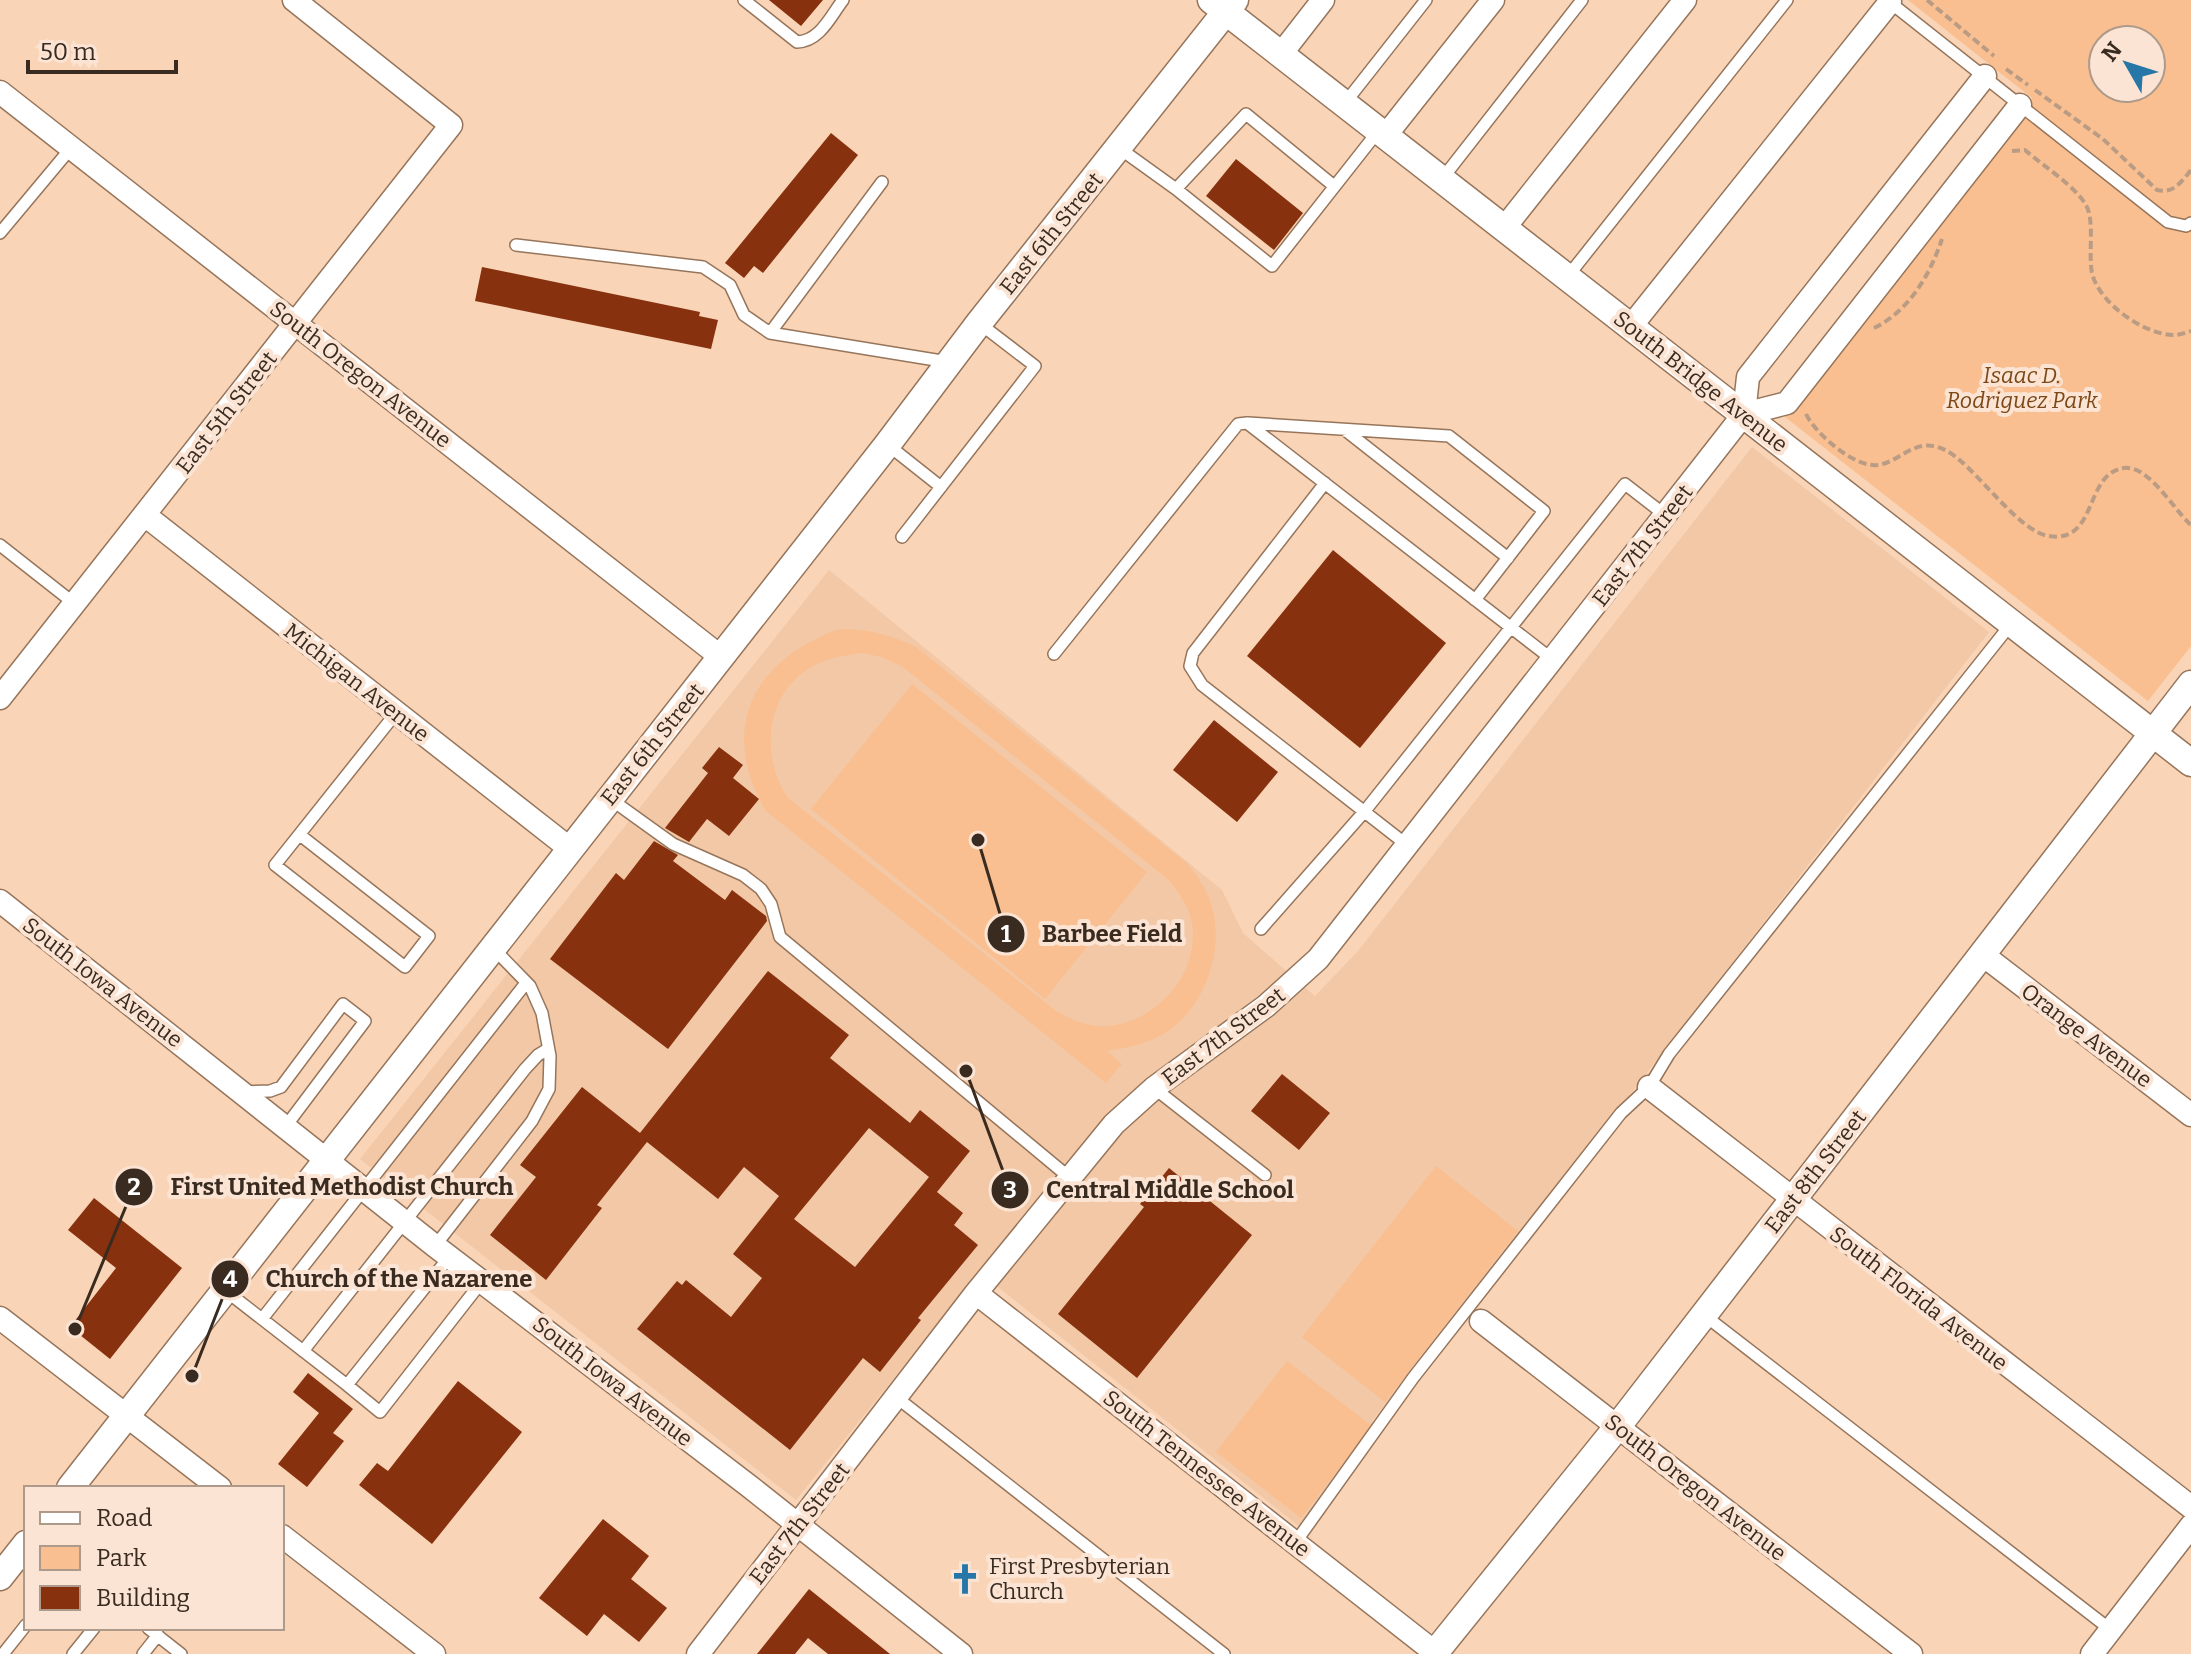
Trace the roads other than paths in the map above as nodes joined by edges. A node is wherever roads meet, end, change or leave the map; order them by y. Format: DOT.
graph roads {
  1 [pos="294,0"];
  2 [pos="744,0"];
  3 [pos="843,0"];
  4 [pos="1323,0"];
  5 [pos="1426,0"];
  6 [pos="1493,0"];
  7 [pos="1582,0"];
  8 [pos="1685,0"];
  9 [pos="1787,0"];
  10 [pos="1888,1"];
  11 [pos="1224,4"];
  12 [pos="1281,54"];
  13 [pos="1985,76"];
  14 [pos="0,92"];
  15 [pos="1345,104"];
  16 [pos="2020,105"];
  17 [pos="1382,133"];
  18 [pos="71,148"];
  19 [pos="1119,148"];
  20 [pos="1442,179"];
  21 [pos="882,182"];
  22 [pos="1334,186"];
  23 [pos="1176,189"];
  24 [pos="2191,223"];
  25 [pos="1505,227"];
  26 [pos="0,233"];
  27 [pos="516,245"];
  28 [pos="1568,276"];
  29 [pos="296,323"];
  30 [pos="979,323"];
  31 [pos="1632,325"];
  32 [pos="770,333"];
  33 [pos="949,362"];
  34 [pos="1744,414"];
  35 [pos="1247,423"];
  36 [pos="1345,429"];
  37 [pos="887,445"];
  38 [pos="1325,483"];
  39 [pos="941,487"];
  40 [pos="1665,515"];
  41 [pos="146,516"];
  42 [pos="902,537"];
  43 [pos="0,545"];
  44 [pos="1508,558"];
  45 [pos="1475,600"];
  46 [pos="75,604"];
  47 [pos="2011,624"];
  48 [pos="1512,628"];
  49 [pos="1054,654"];
  50 [pos="721,657"];
  51 [pos="1553,660"];
  52 [pos="2191,684"];
  53 [pos="0,698"];
  54 [pos="396,713"];
  55 [pos="2153,733"];
  56 [pos="2191,763"];
  57 [pos="609,798"];
  58 [pos="1364,812"];
  59 [pos="300,835"];
  60 [pos="1408,846"];
  61 [pos="569,848"];
  62 [pos="0,901"];
  63 [pos="1261,929"];
  64 [pos="492,947"];
  65 [pos="1983,955"];
  66 [pos="526,983"];
  67 [pos="548,1049"];
  68 [pos="1649,1087"];
  69 [pos="1154,1088"];
  70 [pos="244,1092"];
  71 [pos="2191,1115"];
  72 [pos="286,1126"];
  73 [pos="328,1159"];
  74 [pos="1265,1175"];
  75 [pos="1070,1178"];
  76 [pos="365,1189"];
  77 [pos="1793,1200"];
  78 [pos="406,1222"];
  79 [pos="443,1251"];
  80 [pos="483,1280"];
  81 [pos="225,1290"];
  82 [pos="976,1293"];
  83 [pos="1703,1314"];
  84 [pos="0,1318"];
  85 [pos="262,1319"];
  86 [pos="1481,1321"];
  87 [pos="303,1351"];
  88 [pos="347,1385"];
  89 [pos="896,1397"];
  90 [pos="127,1416"];
  91 [pos="1618,1426"];
  92 [pos="72,1486"];
  93 [pos="217,1486"];
  94 [pos="2191,1507"];
  95 [pos="798,1525"];
  96 [pos="2191,1526"];
  97 [pos="284,1538"];
  98 [pos="1295,1543"];
  99 [pos="24,1547"];
  100 [pos="0,1577"];
  101 [pos="24,1628"];
  102 [pos="92,1630"];
  103 [pos="2111,1630"];
  104 [pos="153,1632"];
  105 [pos="1435,1653"];
  106 [pos="3,1654"];
  107 [pos="73,1654"];
  108 [pos="143,1654"];
  109 [pos="181,1654"];
  110 [pos="434,1654"];
  111 [pos="698,1654"];
  112 [pos="961,1654"];
  113 [pos="1224,1654"];
  114 [pos="1911,1654"];
  115 [pos="2092,1654"];
  1 -- 29 [label="street, East 5th Street"];
  2 -- 3 [label="lane"];
  4 -- 12 [label="street"];
  5 -- 15 [label="lane"];
  6 -- 17 [label="street"];
  7 -- 20 [label="lane"];
  8 -- 25 [label="street"];
  9 -- 28 [label="lane"];
  10 -- 13 [label="lane"];
  10 -- 31 [label="street"];
  11 -- 12 [label="street, South Bridge Avenue"];
  11 -- 19 [label="street, East 6th Street"];
  12 -- 15 [label="street, South Bridge Avenue"];
  13 -- 16 [label="lane"];
  13 -- 34 [label="street, East 7th Street"];
  14 -- 18 [label="street, South Oregon Avenue"];
  15 -- 17 [label="street, South Bridge Avenue"];
  16 -- 24 [label="lane"];
  16 -- 34 [label="street"];
  17 -- 20 [label="street, South Bridge Avenue"];
  17 -- 22 [label="lane"];
  18 -- 26 [label="lane"];
  18 -- 29 [label="street, South Oregon Avenue"];
  19 -- 23 [label="lane"];
  19 -- 30 [label="street, East 6th Street"];
  20 -- 25 [label="street, South Bridge Avenue"];
  21 -- 32 [label="lane"];
  22 -- 23 [label="lane"];
  22 -- 23 [label="lane"];
  25 -- 28 [label="street, South Bridge Avenue"];
  27 -- 32 [label="lane"];
  28 -- 31 [label="street, South Bridge Avenue"];
  29 -- 41 [label="street, East 5th Street"];
  29 -- 50 [label="street, South Oregon Avenue"];
  30 -- 33 [label="street, East 6th Street"];
  30 -- 39 [label="lane"];
  31 -- 34 [label="street, South Bridge Avenue"];
  32 -- 33 [label="lane"];
  33 -- 37 [label="street, East 6th Street"];
  34 -- 40 [label="street, East 7th Street"];
  34 -- 47 [label="street, South Bridge Avenue"];
  35 -- 36 [label="lane"];
  35 -- 38 [label="lane"];
  35 -- 49 [label="lane"];
  36 -- 44 [label="lane"];
  36 -- 44 [label="lane"];
  37 -- 39 [label="lane"];
  37 -- 50 [label="street, East 6th Street"];
  38 -- 45 [label="lane"];
  38 -- 58 [label="lane"];
  39 -- 42 [label="lane"];
  40 -- 48 [label="lane"];
  40 -- 51 [label="street, East 7th Street"];
  41 -- 46 [label="street, East 5th Street"];
  41 -- 54 [label="street, Michigan Avenue"];
  43 -- 46 [label="lane"];
  44 -- 45 [label="lane"];
  45 -- 48 [label="lane"];
  46 -- 53 [label="street, East 5th Street"];
  47 -- 55 [label="street, South Bridge Avenue"];
  47 -- 68 [label="lane"];
  48 -- 51 [label="lane"];
  48 -- 58 [label="lane"];
  50 -- 57 [label="street, East 6th Street"];
  51 -- 60 [label="street, East 7th Street"];
  52 -- 55 [label="street, East 8th Street"];
  54 -- 59 [label="lane"];
  54 -- 61 [label="street, Michigan Avenue"];
  55 -- 56 [label="street, South Bridge Avenue"];
  55 -- 65 [label="street, East 8th Street"];
  57 -- 61 [label="street, East 6th Street"];
  57 -- 75 [label="lane"];
  58 -- 60 [label="lane"];
  58 -- 63 [label="lane"];
  59 -- 59 [label="lane"];
  60 -- 69 [label="street, East 7th Street"];
  61 -- 64 [label="street, East 6th Street"];
  62 -- 70 [label="street, South Iowa Avenue"];
  64 -- 66 [label="lane"];
  64 -- 73 [label="street, East 6th Street"];
  65 -- 71 [label="street, Orange Avenue"];
  65 -- 77 [label="street, East 8th Street"];
  66 -- 67 [label="lane"];
  66 -- 76 [label="lane"];
  67 -- 78 [label="lane"];
  67 -- 79 [label="lane"];
  68 -- 77 [label="street, South Florida Avenue"];
  68 -- 98 [label="lane"];
  69 -- 74 [label="lane"];
  69 -- 75 [label="street, East 7th Street"];
  70 -- 72 [label="street, South Iowa Avenue"];
  70 -- 72 [label="lane"];
  72 -- 73 [label="street, South Iowa Avenue"];
  73 -- 76 [label="street, South Iowa Avenue"];
  73 -- 81 [label="street, East 6th Street"];
  75 -- 82 [label="street, East 7th Street"];
  76 -- 78 [label="street, South Iowa Avenue"];
  76 -- 85 [label="lane"];
  77 -- 83 [label="street, East 8th Street"];
  77 -- 94 [label="street, South Florida Avenue"];
  78 -- 79 [label="street, South Iowa Avenue"];
  78 -- 87 [label="lane"];
  79 -- 80 [label="street, South Iowa Avenue"];
  79 -- 88 [label="lane"];
  80 -- 88 [label="lane"];
  80 -- 95 [label="street, South Iowa Avenue"];
  81 -- 85 [label="lane"];
  81 -- 90 [label="street, East 6th Street"];
  82 -- 89 [label="street, East 7th Street"];
  82 -- 98 [label="street, South Tennessee Avenue"];
  83 -- 91 [label="street, East 8th Street"];
  83 -- 103 [label="lane"];
  84 -- 90 [label="street"];
  85 -- 87 [label="lane"];
  86 -- 91 [label="street, South Oregon Avenue"];
  87 -- 88 [label="lane"];
  89 -- 95 [label="street, East 7th Street"];
  89 -- 113 [label="lane"];
  90 -- 92 [label="street, East 6th Street"];
  90 -- 93 [label="street"];
  91 -- 105 [label="street, East 8th Street"];
  91 -- 114 [label="street, South Oregon Avenue"];
  95 -- 111 [label="street, East 7th Street"];
  95 -- 112 [label="street, South Iowa Avenue"];
  96 -- 103 [label="street"];
  97 -- 110 [label="street"];
  98 -- 105 [label="street, South Tennessee Avenue"];
  99 -- 100 [label="street"];
  101 -- 106 [label="lane"];
  102 -- 107 [label="lane"];
  103 -- 115 [label="street"];
  104 -- 108 [label="lane"];
  104 -- 109 [label="lane"];
}
